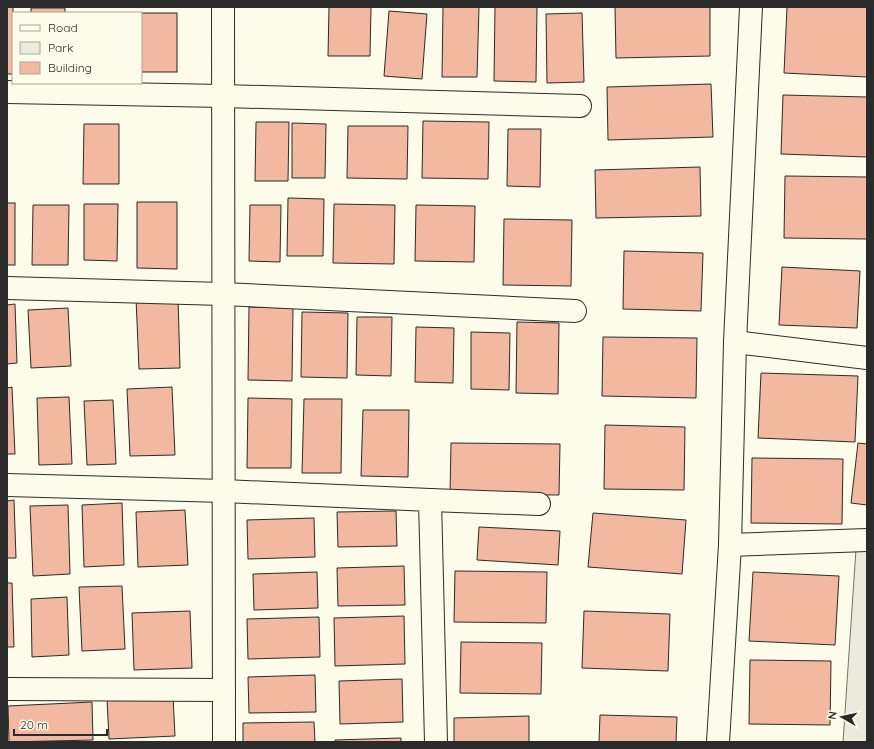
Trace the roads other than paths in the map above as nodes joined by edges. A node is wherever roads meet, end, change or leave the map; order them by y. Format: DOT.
graph roads {
  1 [pos="223,7"];
  2 [pos="751,7"];
  3 [pos="7,92"];
  4 [pos="223,96"];
  5 [pos="580,106"];
  6 [pos="7,288"];
  7 [pos="223,294"];
  8 [pos="576,311"];
  9 [pos="735,342"];
  10 [pos="867,358"];
  11 [pos="7,485"];
  12 [pos="224,491"];
  13 [pos="430,500"];
  14 [pos="539,504"];
  15 [pos="867,540"];
  16 [pos="730,546"];
  17 [pos="7,689"];
  18 [pos="224,690"];
  19 [pos="224,742"];
  20 [pos="436,742"];
  21 [pos="718,742"];
  1 -- 4 [label="street"];
  2 -- 9 [label="street"];
  3 -- 4 [label="street"];
  4 -- 5 [label="street"];
  4 -- 7 [label="street"];
  6 -- 7 [label="street"];
  7 -- 8 [label="street"];
  7 -- 12 [label="street"];
  9 -- 10 [label="street"];
  9 -- 16 [label="street"];
  11 -- 12 [label="street"];
  12 -- 13 [label="street"];
  12 -- 18 [label="street"];
  13 -- 14 [label="street"];
  13 -- 20 [label="street"];
  15 -- 16 [label="street"];
  16 -- 21 [label="street"];
  17 -- 18 [label="street"];
  18 -- 19 [label="street"];
}
